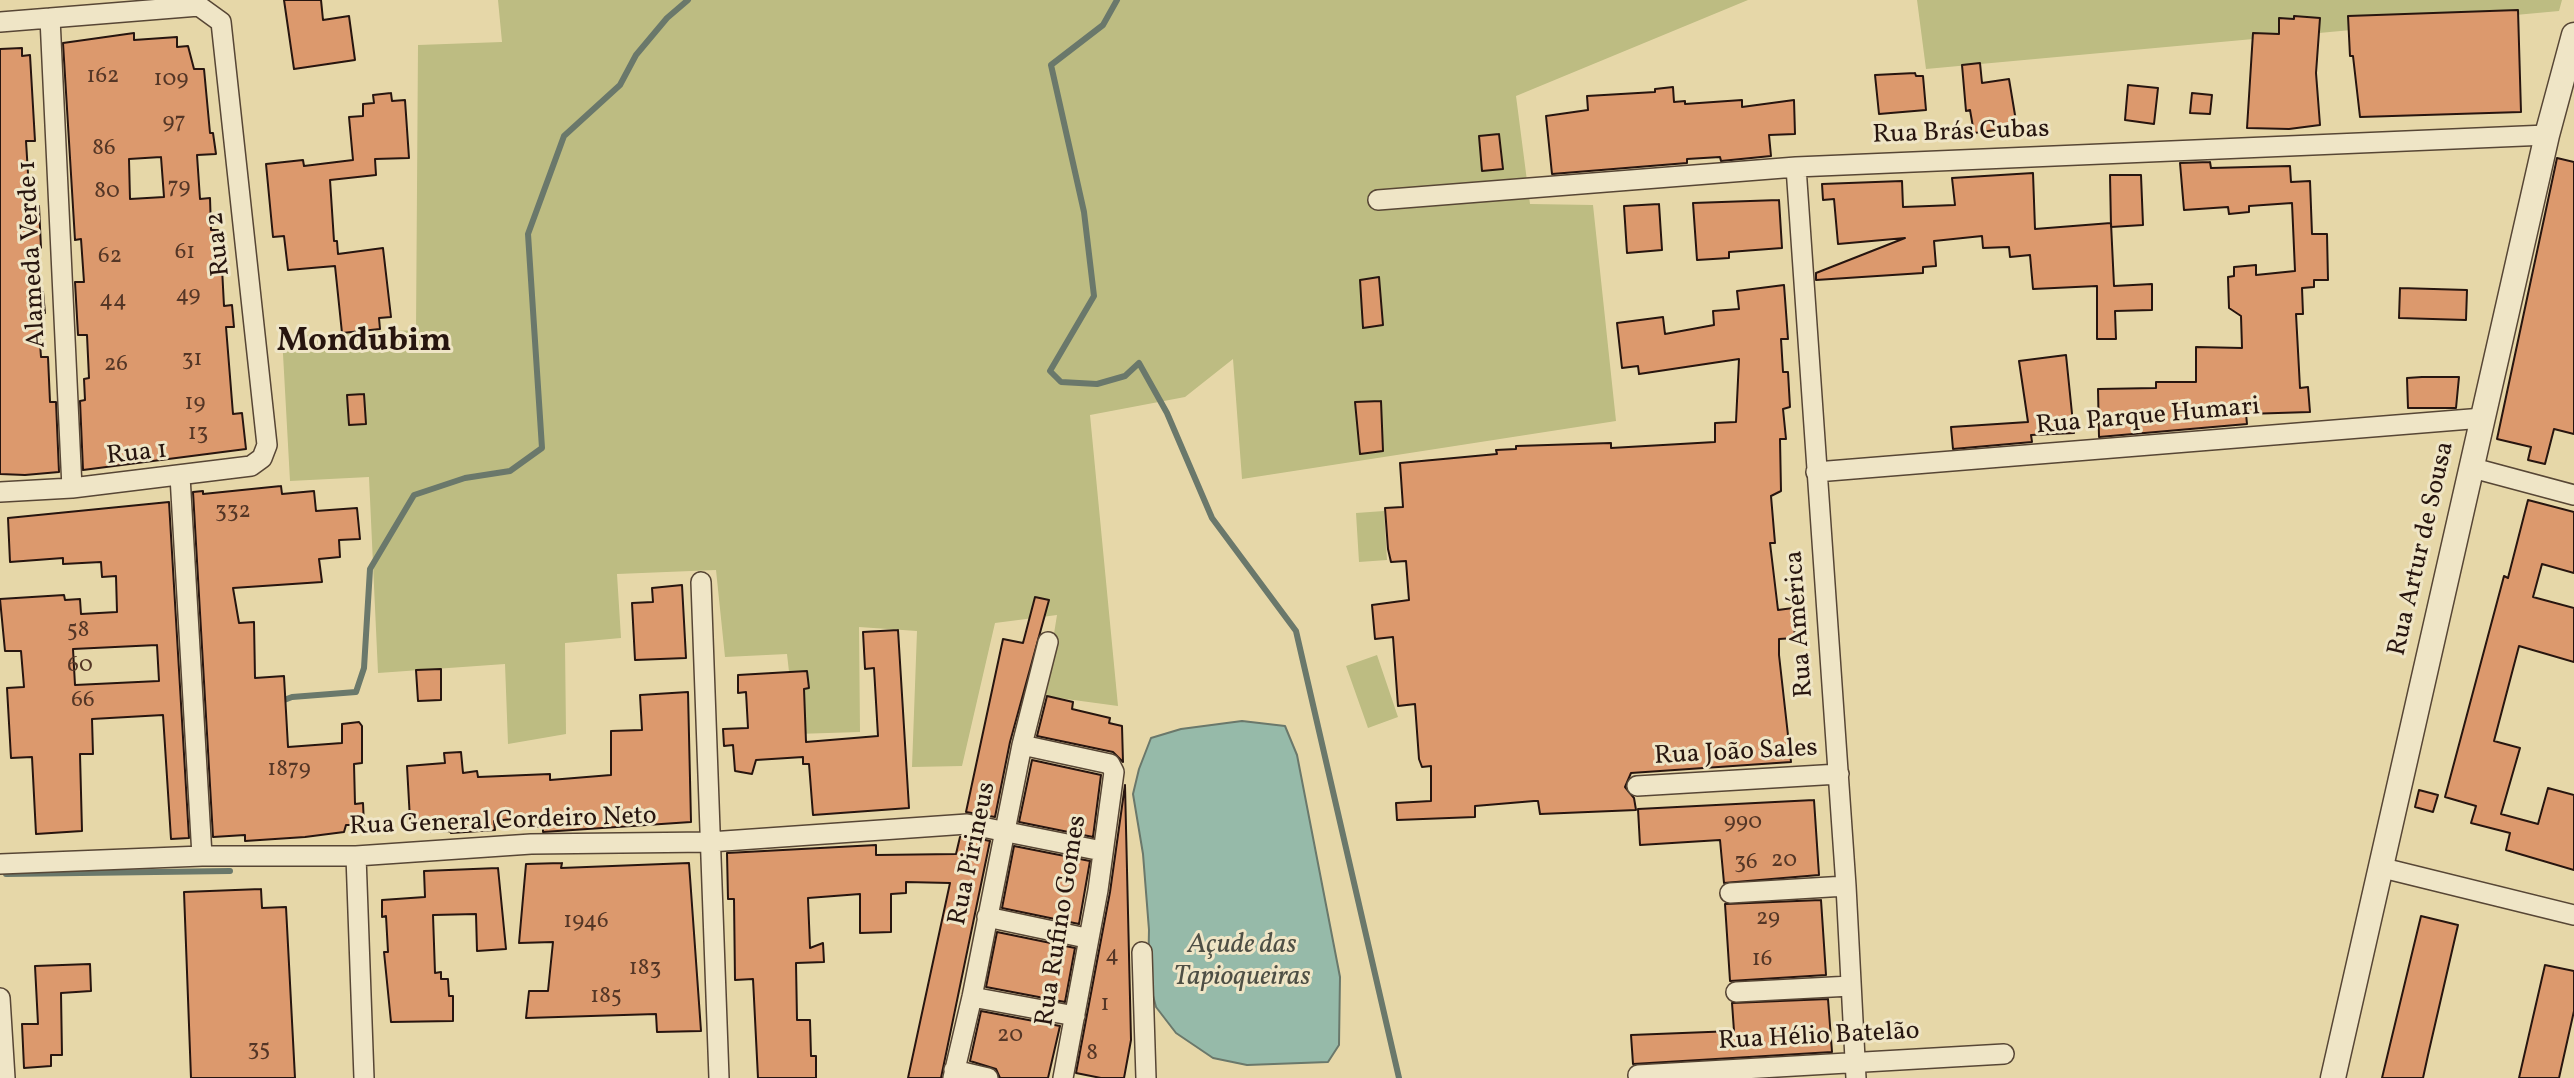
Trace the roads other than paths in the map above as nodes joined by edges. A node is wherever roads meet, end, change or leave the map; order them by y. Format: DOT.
graph roads {
  1 [pos="50,18"];
  2 [pos="0,22"];
  3 [pos="2574,35"];
  4 [pos="2570,68"];
  5 [pos="2547,135"];
  6 [pos="1796,167"];
  7 [pos="1378,200"];
  8 [pos="2483,418"];
  9 [pos="267,445"];
  10 [pos="2473,468"];
  11 [pos="1816,471"];
  12 [pos="180,476"];
  13 [pos="72,488"];
  14 [pos="0,492"];
  15 [pos="2574,495"];
  16 [pos="701,582"];
  17 [pos="1048,642"];
  18 [pos="1022,746"];
  19 [pos="1839,774"];
  20 [pos="1637,786"];
  21 [pos="1007,830"];
  22 [pos="710,842"];
  23 [pos="1102,850"];
  24 [pos="202,856"];
  25 [pos="356,856"];
  26 [pos="0,864"];
  27 [pos="2383,868"];
  28 [pos="1846,886"];
  29 [pos="1730,893"];
  30 [pos="2574,915"];
  31 [pos="987,917"];
  32 [pos="1086,938"];
  33 [pos="1142,952"];
  34 [pos="1851,986"];
  35 [pos="1737,992"];
  36 [pos="972,997"];
  37 [pos="0,999"];
  38 [pos="1075,1016"];
  39 [pos="2004,1054"];
  40 [pos="1855,1071"];
  41 [pos="953,1074"];
  42 [pos="1638,1074"];
  43 [pos="5,1078"];
  44 [pos="365,1078"];
  45 [pos="719,1078"];
  46 [pos="988,1078"];
  47 [pos="1063,1078"];
  48 [pos="1146,1078"];
  49 [pos="2333,1078"];
  1 -- 2 [label="street"];
  1 -- 9 [label="street, Rua 2"];
  1 -- 13 [label="street, Alameda Verde 1"];
  3 -- 4 [label="street, Rua Artur de Sousa"];
  4 -- 5 [label="street, Rua Artur de Sousa"];
  5 -- 6 [label="street, Rua Brás Cubas"];
  5 -- 8 [label="street, Rua Artur de Sousa"];
  6 -- 7 [label="street, Rua Brás Cubas"];
  6 -- 11 [label="street, Rua América"];
  8 -- 10 [label="street, Rua Artur de Sousa"];
  8 -- 11 [label="street, Rua Parque Humari"];
  9 -- 12 [label="street, Rua 1"];
  10 -- 15 [label="street"];
  10 -- 27 [label="street, Rua Artur de Sousa"];
  11 -- 19 [label="street, Rua América"];
  12 -- 13 [label="street, Rua 1"];
  12 -- 24 [label="street"];
  13 -- 14 [label="street, Rua 1"];
  16 -- 22 [label="street"];
  17 -- 18 [label="street, Rua Pirineus"];
  18 -- 21 [label="street, Rua Pirineus"];
  18 -- 23 [label="street, Rua Rufino Gomes"];
  19 -- 20 [label="street, Rua João Sales"];
  19 -- 28 [label="street, Rua América"];
  21 -- 22 [label="street, Rua General Cordeiro Neto"];
  21 -- 23 [label="street, Rua General Cordeiro Neto"];
  21 -- 31 [label="street, Rua Pirineus"];
  22 -- 25 [label="street, Rua General Cordeiro Neto"];
  22 -- 45 [label="street"];
  23 -- 32 [label="street, Rua Rufino Gomes"];
  24 -- 25 [label="street, Rua General Cordeiro Neto"];
  24 -- 26 [label="street, Rua General Cordeiro Neto"];
  25 -- 44 [label="street"];
  27 -- 30 [label="street"];
  27 -- 49 [label="street, Rua Artur de Sousa"];
  28 -- 29 [label="street"];
  28 -- 34 [label="street, Rua América"];
  31 -- 32 [label="street"];
  31 -- 36 [label="street, Rua Pirineus"];
  32 -- 38 [label="street, Rua Rufino Gomes"];
  33 -- 48 [label="street"];
  34 -- 35 [label="street"];
  34 -- 40 [label="street, Rua América"];
  36 -- 38 [label="street"];
  36 -- 41 [label="street, Rua Pirineus"];
  37 -- 43 [label="street"];
  38 -- 47 [label="street, Rua Rufino Gomes"];
  39 -- 40 [label="street, Rua Hélio Batelão"];
  40 -- 42 [label="street, Rua Hélio Batelão"];
  41 -- 46 [label="street"];
}
